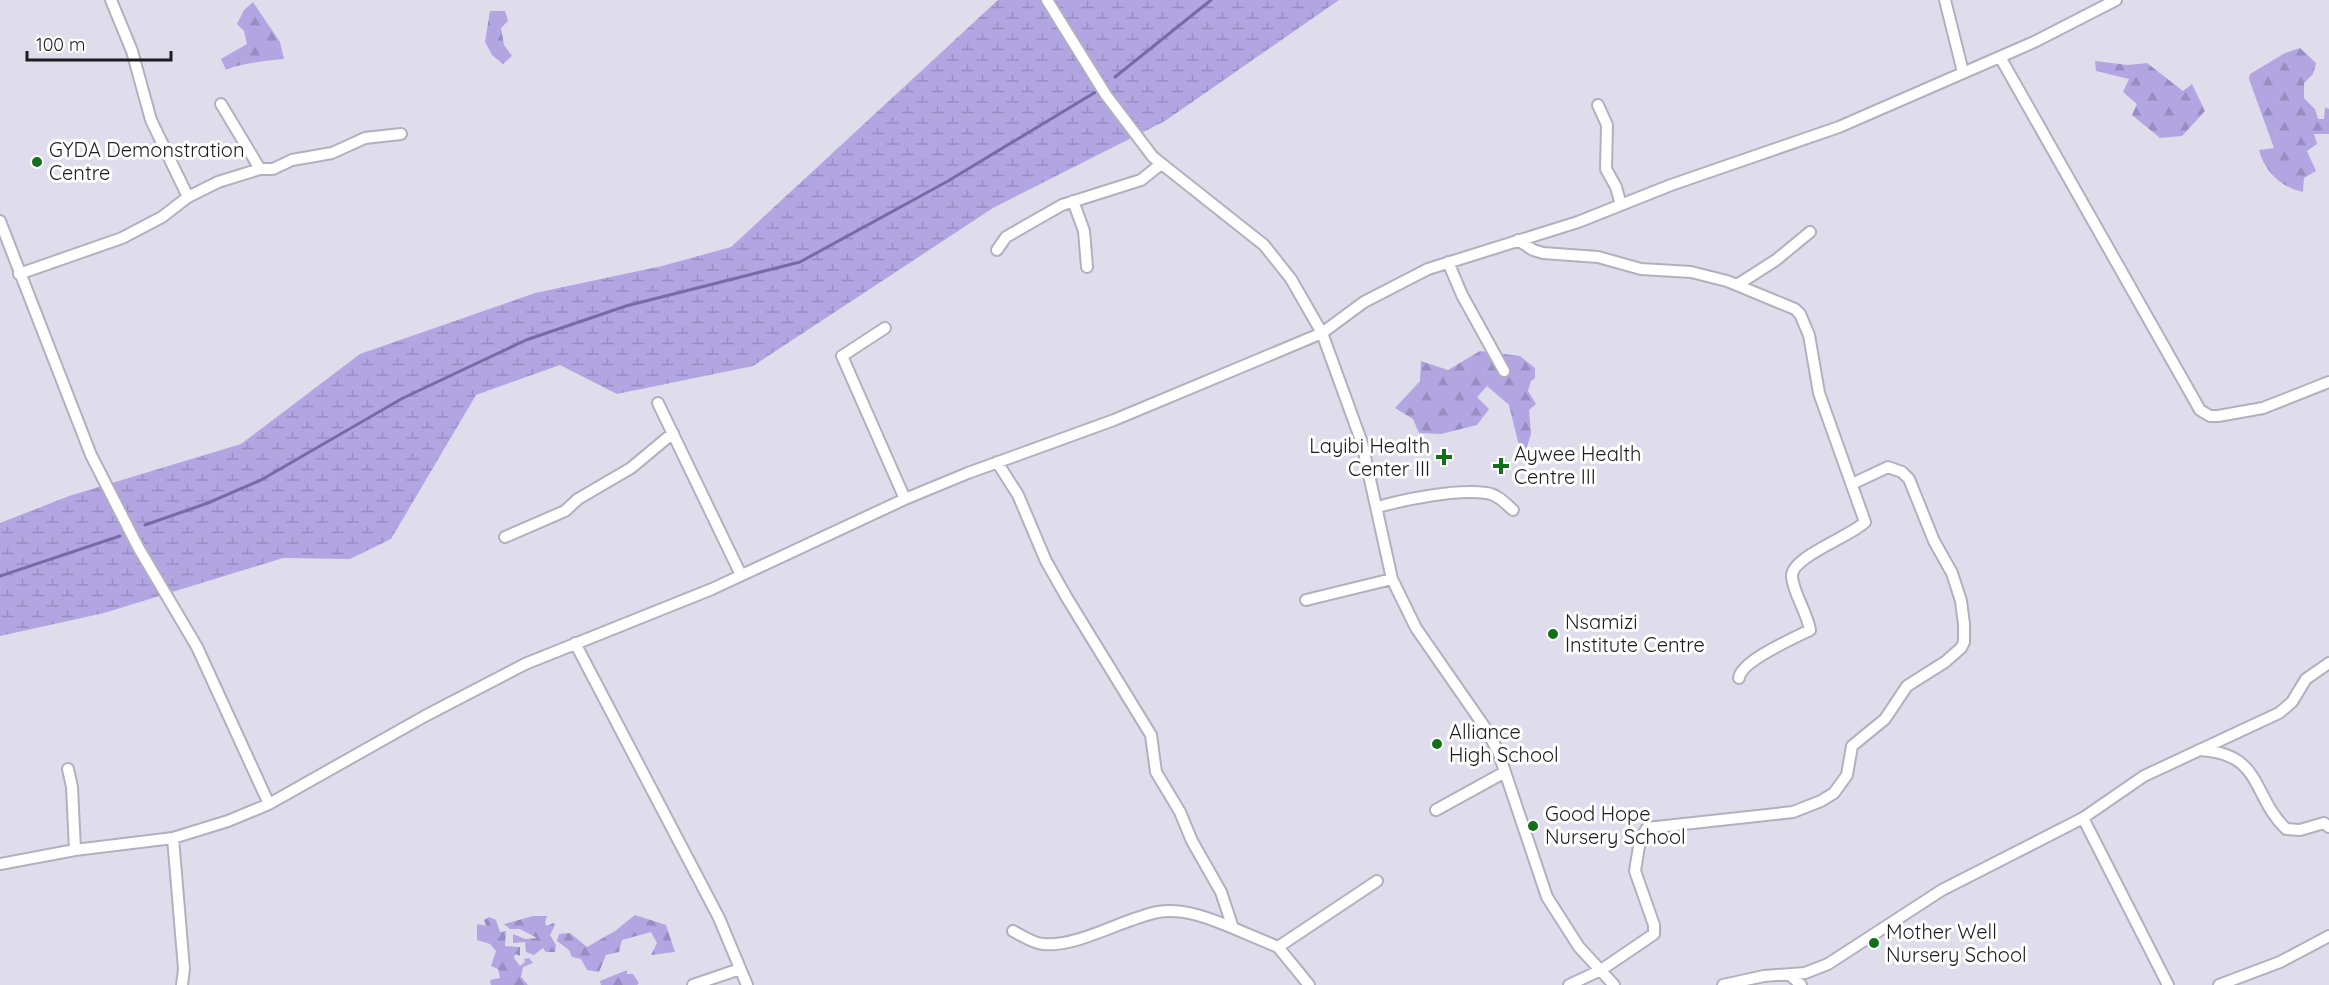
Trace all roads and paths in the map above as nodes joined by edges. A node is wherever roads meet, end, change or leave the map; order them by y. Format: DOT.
graph roads {
  1 [pos="111,0"];
  2 [pos="1047,0"];
  3 [pos="1945,0"];
  4 [pos="2116,0"];
  5 [pos="2000,57"];
  6 [pos="1963,72"];
  7 [pos="221,104"];
  8 [pos="1598,105"];
  9 [pos="401,134"];
  10 [pos="1161,164"];
  11 [pos="260,169"];
  12 [pos="188,197"];
  13 [pos="1073,201"];
  14 [pos="1621,205"];
  15 [pos="0,221"];
  16 [pos="1810,232"];
  17 [pos="1518,240"];
  18 [pos="997,250"];
  19 [pos="1448,262"];
  20 [pos="1087,267"];
  21 [pos="19,274"];
  22 [pos="1737,285"];
  23 [pos="885,328"];
  24 [pos="1322,333"];
  25 [pos="1504,371"];
  26 [pos="2329,382"];
  27 [pos="658,403"];
  28 [pos="673,433"];
  29 [pos="997,462"];
  30 [pos="1852,484"];
  31 [pos="905,499"];
  32 [pos="1378,507"];
  33 [pos="1513,510"];
  34 [pos="505,537"];
  35 [pos="741,575"];
  36 [pos="1392,579"];
  37 [pos="1306,600"];
  38 [pos="575,643"];
  39 [pos="2329,663"];
  40 [pos="1739,678"];
  41 [pos="2196,750"];
  42 [pos="68,769"];
  43 [pos="1505,772"];
  44 [pos="269,804"];
  45 [pos="1436,810"];
  46 [pos="2083,818"];
  47 [pos="2329,827"];
  48 [pos="173,838"];
  49 [pos="75,850"];
  50 [pos="0,864"];
  51 [pos="1377,881"];
  52 [pos="1233,928"];
  53 [pos="1013,931"];
  54 [pos="2329,936"];
  55 [pos="1278,947"];
  56 [pos="740,969"];
  57 [pos="1600,970"];
  58 [pos="1790,975"];
  59 [pos="183,985"];
  60 [pos="693,985"];
  61 [pos="747,985"];
  62 [pos="1308,985"];
  63 [pos="1569,985"];
  64 [pos="1614,985"];
  65 [pos="1723,985"];
  66 [pos="1802,985"];
  67 [pos="2168,985"];
  68 [pos="2219,985"];
  1 -- 12 [label="street"];
  2 -- 10 [label="street"];
  3 -- 6 [label="street"];
  4 -- 5 [label="street"];
  5 -- 6 [label="street"];
  5 -- 26 [label="street"];
  6 -- 14 [label="street"];
  7 -- 11 [label="street"];
  8 -- 14 [label="street"];
  9 -- 11 [label="street"];
  10 -- 13 [label="street"];
  10 -- 24 [label="street"];
  11 -- 12 [label="street"];
  12 -- 21 [label="street"];
  13 -- 18 [label="street"];
  13 -- 20 [label="street"];
  14 -- 17 [label="street"];
  15 -- 21 [label="street"];
  16 -- 22 [label="street"];
  17 -- 19 [label="street"];
  17 -- 22 [label="street"];
  19 -- 24 [label="street"];
  19 -- 25 [label="street"];
  21 -- 44 [label="street"];
  22 -- 30 [label="street"];
  23 -- 31 [label="street"];
  24 -- 29 [label="street"];
  24 -- 32 [label="street"];
  27 -- 28 [label="street"];
  28 -- 34 [label="street"];
  28 -- 35 [label="street"];
  29 -- 31 [label="street"];
  29 -- 52 [label="street"];
  30 -- 40 [label="street"];
  30 -- 57 [label="street"];
  31 -- 35 [label="street"];
  32 -- 33 [label="street"];
  32 -- 36 [label="street"];
  35 -- 38 [label="street"];
  36 -- 37 [label="street"];
  36 -- 43 [label="street"];
  38 -- 44 [label="street"];
  38 -- 56 [label="street"];
  39 -- 41 [label="street"];
  41 -- 46 [label="street"];
  41 -- 47 [label="street"];
  42 -- 49 [label="street"];
  43 -- 45 [label="street"];
  43 -- 57 [label="street"];
  44 -- 48 [label="street"];
  46 -- 58 [label="street"];
  46 -- 67 [label="street"];
  48 -- 49 [label="street"];
  48 -- 59 [label="street"];
  49 -- 50 [label="street"];
  51 -- 55 [label="street"];
  52 -- 53 [label="street"];
  52 -- 55 [label="street"];
  54 -- 68 [label="street"];
  55 -- 62 [label="street"];
  56 -- 60 [label="street"];
  56 -- 61 [label="street"];
  57 -- 63 [label="street"];
  57 -- 64 [label="street"];
  58 -- 65 [label="street"];
  58 -- 66 [label="street"];
}
